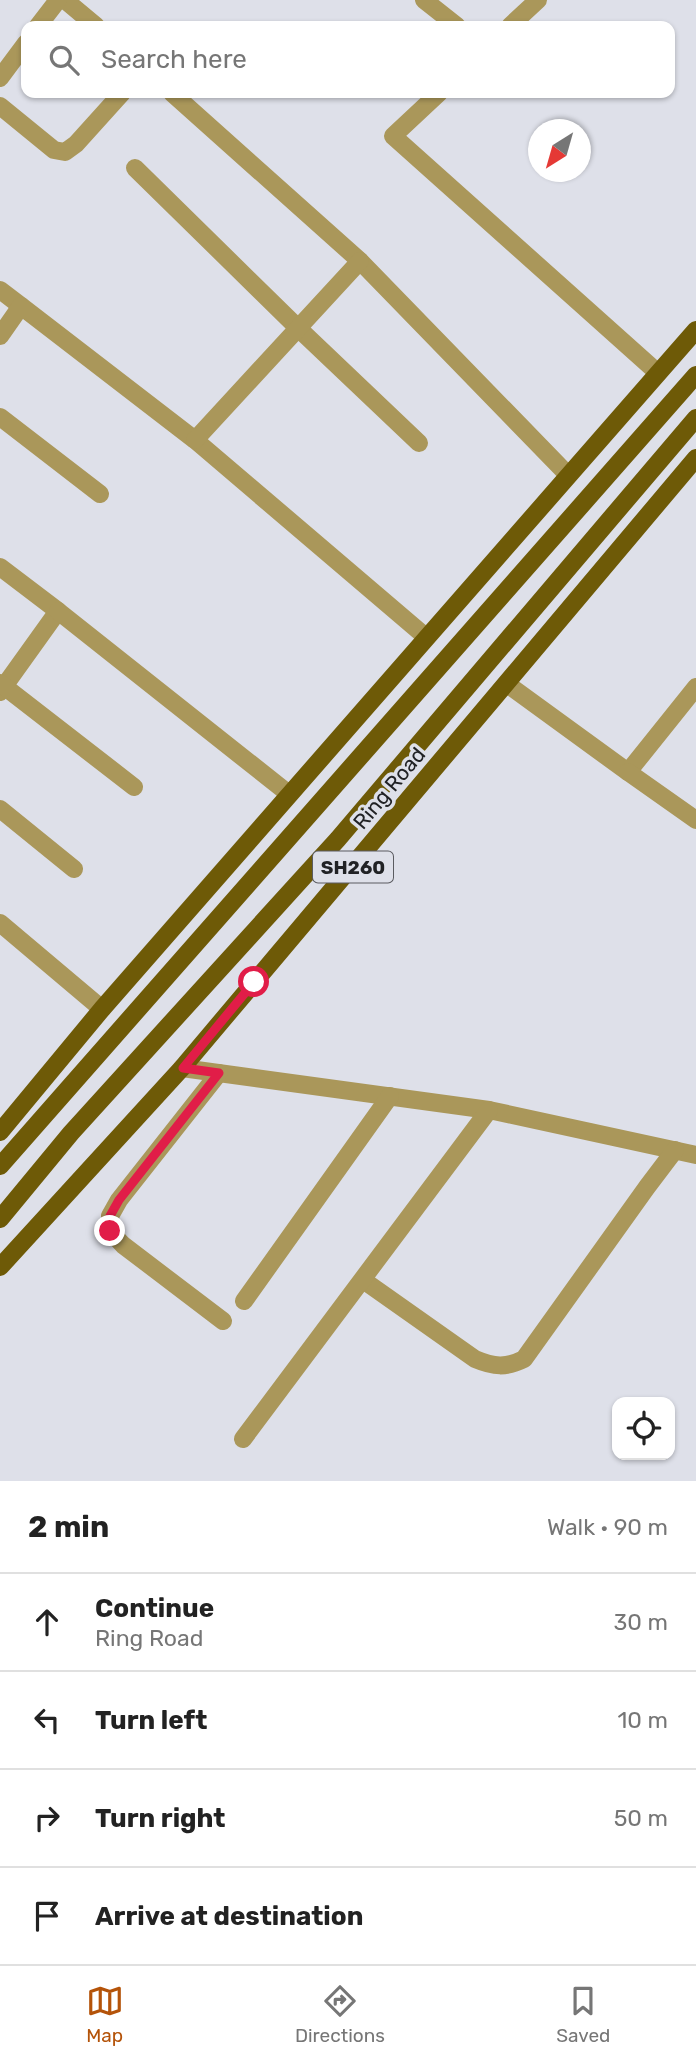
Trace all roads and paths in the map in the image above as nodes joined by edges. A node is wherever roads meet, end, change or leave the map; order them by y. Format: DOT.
graph roads {
  1 [pos="58,0"];
  2 [pos="65,0"];
  3 [pos="424,0"];
  4 [pos="538,0"];
  5 [pos="42,21"];
  6 [pos="90,21"];
  7 [pos="451,21"];
  8 [pos="515,21"];
  9 [pos="21,50"];
  10 [pos="0,78"];
  11 [pos="117,98"];
  12 [pos="178,98"];
  13 [pos="434,98"];
  14 [pos="0,106"];
  15 [pos="135,168"];
  16 [pos="359,261"];
  17 [pos="0,290"];
  18 [pos="21,306"];
  19 [pos="298,328"];
  20 [pos="696,330"];
  21 [pos="0,335"];
  22 [pos="658,373"];
  23 [pos="696,375"];
  24 [pos="0,417"];
  25 [pos="696,418"];
  26 [pos="195,440"];
  27 [pos="419,443"];
  28 [pos="696,458"];
  29 [pos="568,475"];
  30 [pos="100,494"];
  31 [pos="0,568"];
  32 [pos="58,611"];
  33 [pos="426,637"];
  34 [pos="507,684"];
  35 [pos="1,687"];
  36 [pos="696,687"];
  37 [pos="628,772"];
  38 [pos="134,787"];
  39 [pos="289,794"];
  40 [pos="0,809"];
  41 [pos="696,820"];
  42 [pos="74,869"];
  43 [pos="0,923"];
  44 [pos="102,1009"];
  45 [pos="183,1068"];
  46 [pos="219,1073"];
  47 [pos="390,1096"];
  48 [pos="489,1110"];
  49 [pos="0,1132"];
  50 [pos="675,1150"];
  51 [pos="696,1155"];
  52 [pos="0,1166"];
  53 [pos="0,1219"];
  54 [pos="0,1267"];
  55 [pos="363,1280"];
  56 [pos="244,1301"];
  57 [pos="223,1321"];
  58 [pos="243,1439"];
  1 -- 5 [label="street"];
  2 -- 6 [label="street"];
  3 -- 7 [label="street"];
  4 -- 8 [label="street"];
  9 -- 10 [label="street"];
  11 -- 14 [label="street"];
  12 -- 16 [label="street"];
  13 -- 22 [label="street"];
  15 -- 19 [label="street"];
  16 -- 19 [label="street"];
  16 -- 29 [label="street"];
  17 -- 18 [label="street"];
  18 -- 21 [label="street"];
  18 -- 26 [label="street"];
  19 -- 26 [label="street"];
  19 -- 27 [label="street"];
  20 -- 22 [label="main road"];
  22 -- 29 [label="main road"];
  23 -- 52 [label="main road, Ring Road / SH260"];
  24 -- 30 [label="street"];
  25 -- 53 [label="main road, Ring Road / SH260"];
  26 -- 33 [label="street"];
  28 -- 34 [label="main road, Ring Road / SH260"];
  29 -- 33 [label="main road"];
  31 -- 32 [label="street"];
  32 -- 35 [label="street"];
  32 -- 39 [label="street"];
  33 -- 39 [label="main road"];
  34 -- 37 [label="street"];
  34 -- 45 [label="main road, Ring Road / SH260"];
  35 -- 38 [label="street"];
  36 -- 37 [label="street"];
  37 -- 41 [label="street"];
  39 -- 44 [label="main road"];
  40 -- 42 [label="street"];
  43 -- 44 [label="street"];
  44 -- 49 [label="main road"];
  45 -- 46 [label="street"];
  45 -- 54 [label="main road, Ring Road / SH260"];
  46 -- 47 [label="street"];
  46 -- 57 [label="street"];
  47 -- 48 [label="street"];
  47 -- 56 [label="street"];
  48 -- 50 [label="street"];
  48 -- 55 [label="street"];
  50 -- 51 [label="street"];
  50 -- 55 [label="street"];
  55 -- 58 [label="street"];
}
